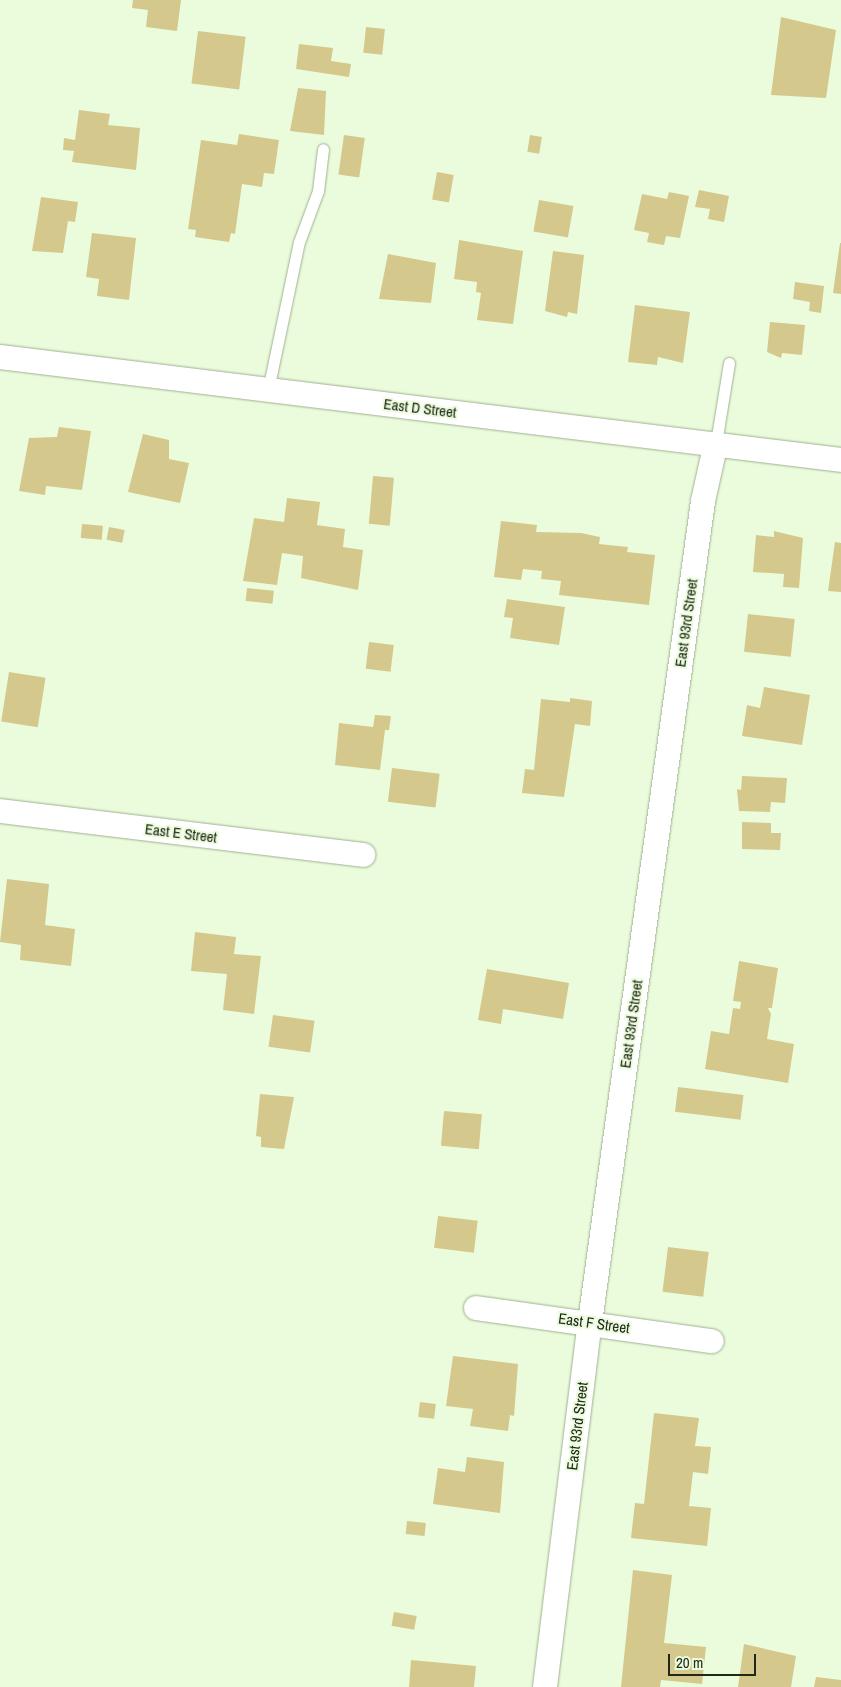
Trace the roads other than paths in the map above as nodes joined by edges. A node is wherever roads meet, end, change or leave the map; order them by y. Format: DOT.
graph roads {
  1 [pos="323,149"];
  2 [pos="0,357"];
  3 [pos="729,363"];
  4 [pos="268,390"];
  5 [pos="716,444"];
  6 [pos="841,460"];
  7 [pos="0,811"];
  8 [pos="363,855"];
  9 [pos="476,1308"];
  10 [pos="590,1322"];
  11 [pos="712,1341"];
  12 [pos="545,1687"];
  1 -- 4 [label="lane"];
  2 -- 4 [label="street, East D Street"];
  3 -- 5 [label="lane, East 93rd Street"];
  4 -- 5 [label="street, East D Street"];
  5 -- 6 [label="street, East D Street"];
  5 -- 10 [label="street, East 93rd Street"];
  7 -- 8 [label="street, East E Street"];
  9 -- 10 [label="street, East F Street"];
  10 -- 11 [label="street, East F Street"];
  10 -- 12 [label="street, East 93rd Street"];
}
